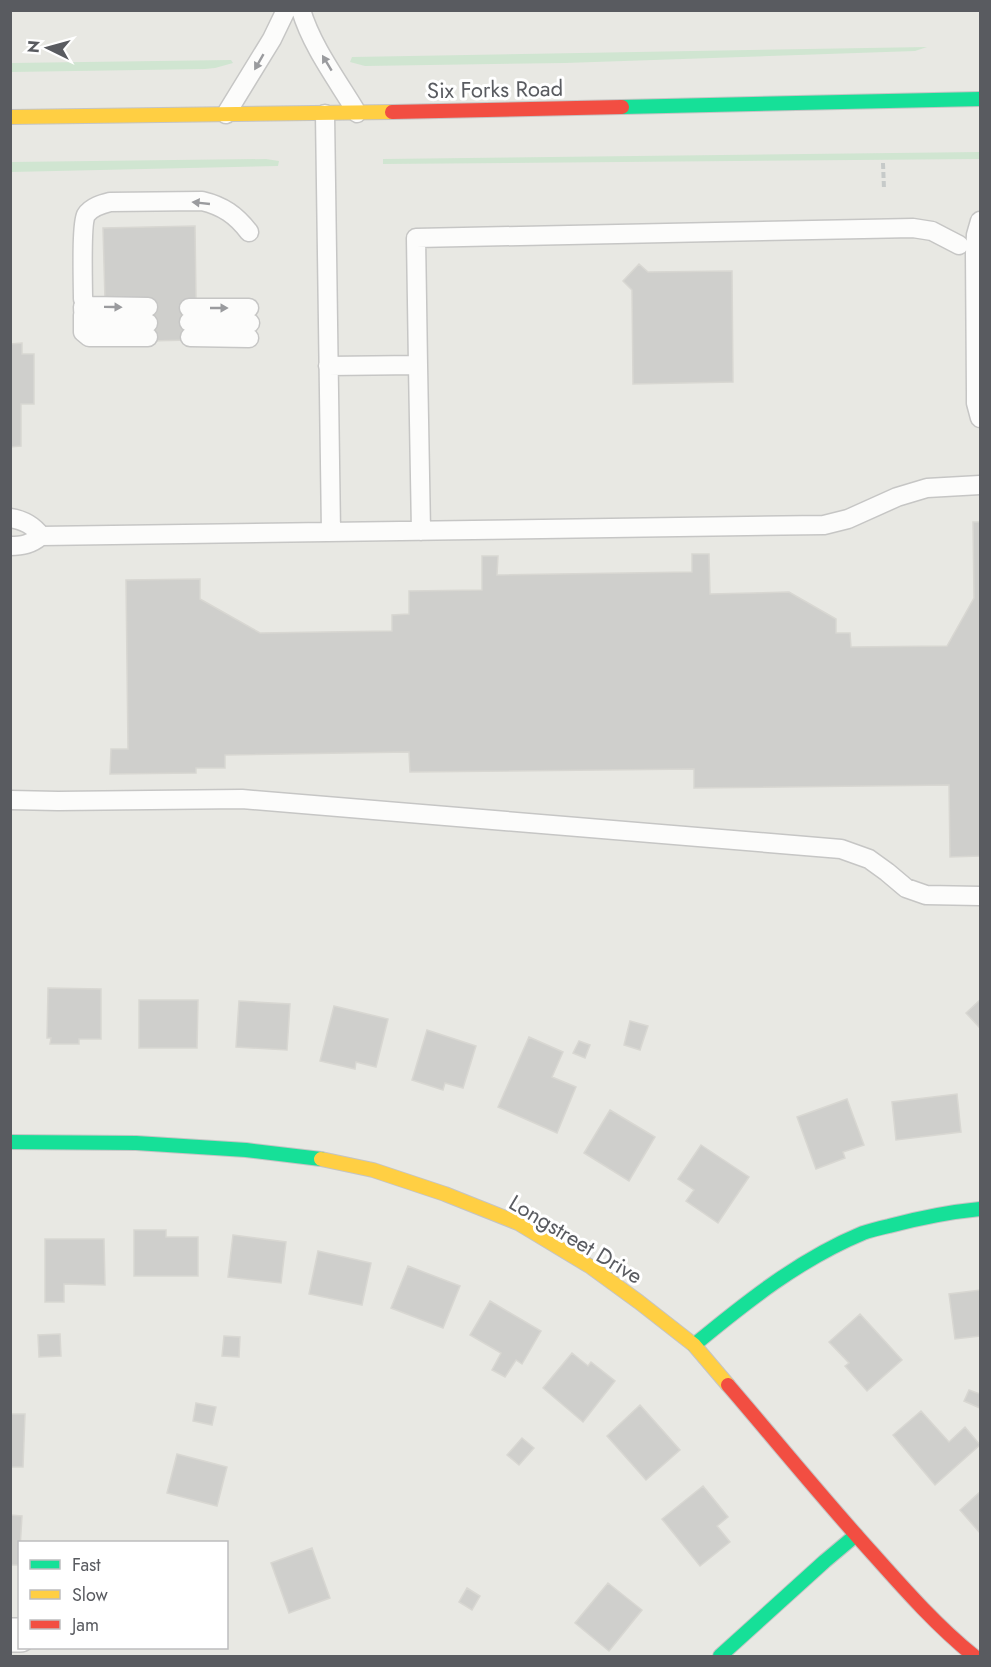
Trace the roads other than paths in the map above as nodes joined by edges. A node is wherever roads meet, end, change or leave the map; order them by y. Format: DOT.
graph roads {
  1 [pos="286,10"];
  2 [pos="302,10"];
  3 [pos="981,99"];
  4 [pos="357,113"];
  5 [pos="226,114"];
  6 [pos="325,114"];
  7 [pos="10,117"];
  8 [pos="981,221"];
  9 [pos="249,232"];
  10 [pos="959,245"];
  11 [pos="83,307"];
  12 [pos="249,323"];
  13 [pos="418,365"];
  14 [pos="328,366"];
  15 [pos="978,393"];
  16 [pos="981,418"];
  17 [pos="981,485"];
  18 [pos="10,518"];
  19 [pos="420,531"];
  20 [pos="331,532"];
  21 [pos="41,536"];
  22 [pos="10,546"];
  23 [pos="10,800"];
  24 [pos="981,896"];
  25 [pos="10,1142"];
  26 [pos="981,1209"];
  27 [pos="694,1345"];
  28 [pos="856,1535"];
  29 [pos="720,1656"];
  30 [pos="974,1656"];
  1 -- 5 [label="lane, one-way"];
  4 -- 2 [label="lane, one-way"];
  3 -- 4 [label="street, Six Forks Road"];
  4 -- 6 [label="street, Six Forks Road"];
  5 -- 6 [label="street, Six Forks Road"];
  5 -- 7 [label="street, Six Forks Road"];
  6 -- 14 [label="lane"];
  8 -- 15 [label="lane"];
  9 -- 11 [label="lane, one-way"];
  10 -- 13 [label="lane"];
  11 -- 11 [label="lane, one-way"];
  12 -- 12 [label="lane, one-way"];
  13 -- 14 [label="lane"];
  13 -- 19 [label="lane"];
  14 -- 20 [label="lane"];
  15 -- 16 [label="lane"];
  17 -- 19 [label="lane"];
  18 -- 21 [label="lane"];
  19 -- 20 [label="lane"];
  20 -- 21 [label="lane"];
  21 -- 22 [label="lane"];
  23 -- 24 [label="lane"];
  25 -- 27 [label="street, Longstreet Drive"];
  26 -- 27 [label="street"];
  27 -- 28 [label="street, Longstreet Drive"];
  28 -- 29 [label="street"];
  28 -- 30 [label="street, Longstreet Drive"];
}
